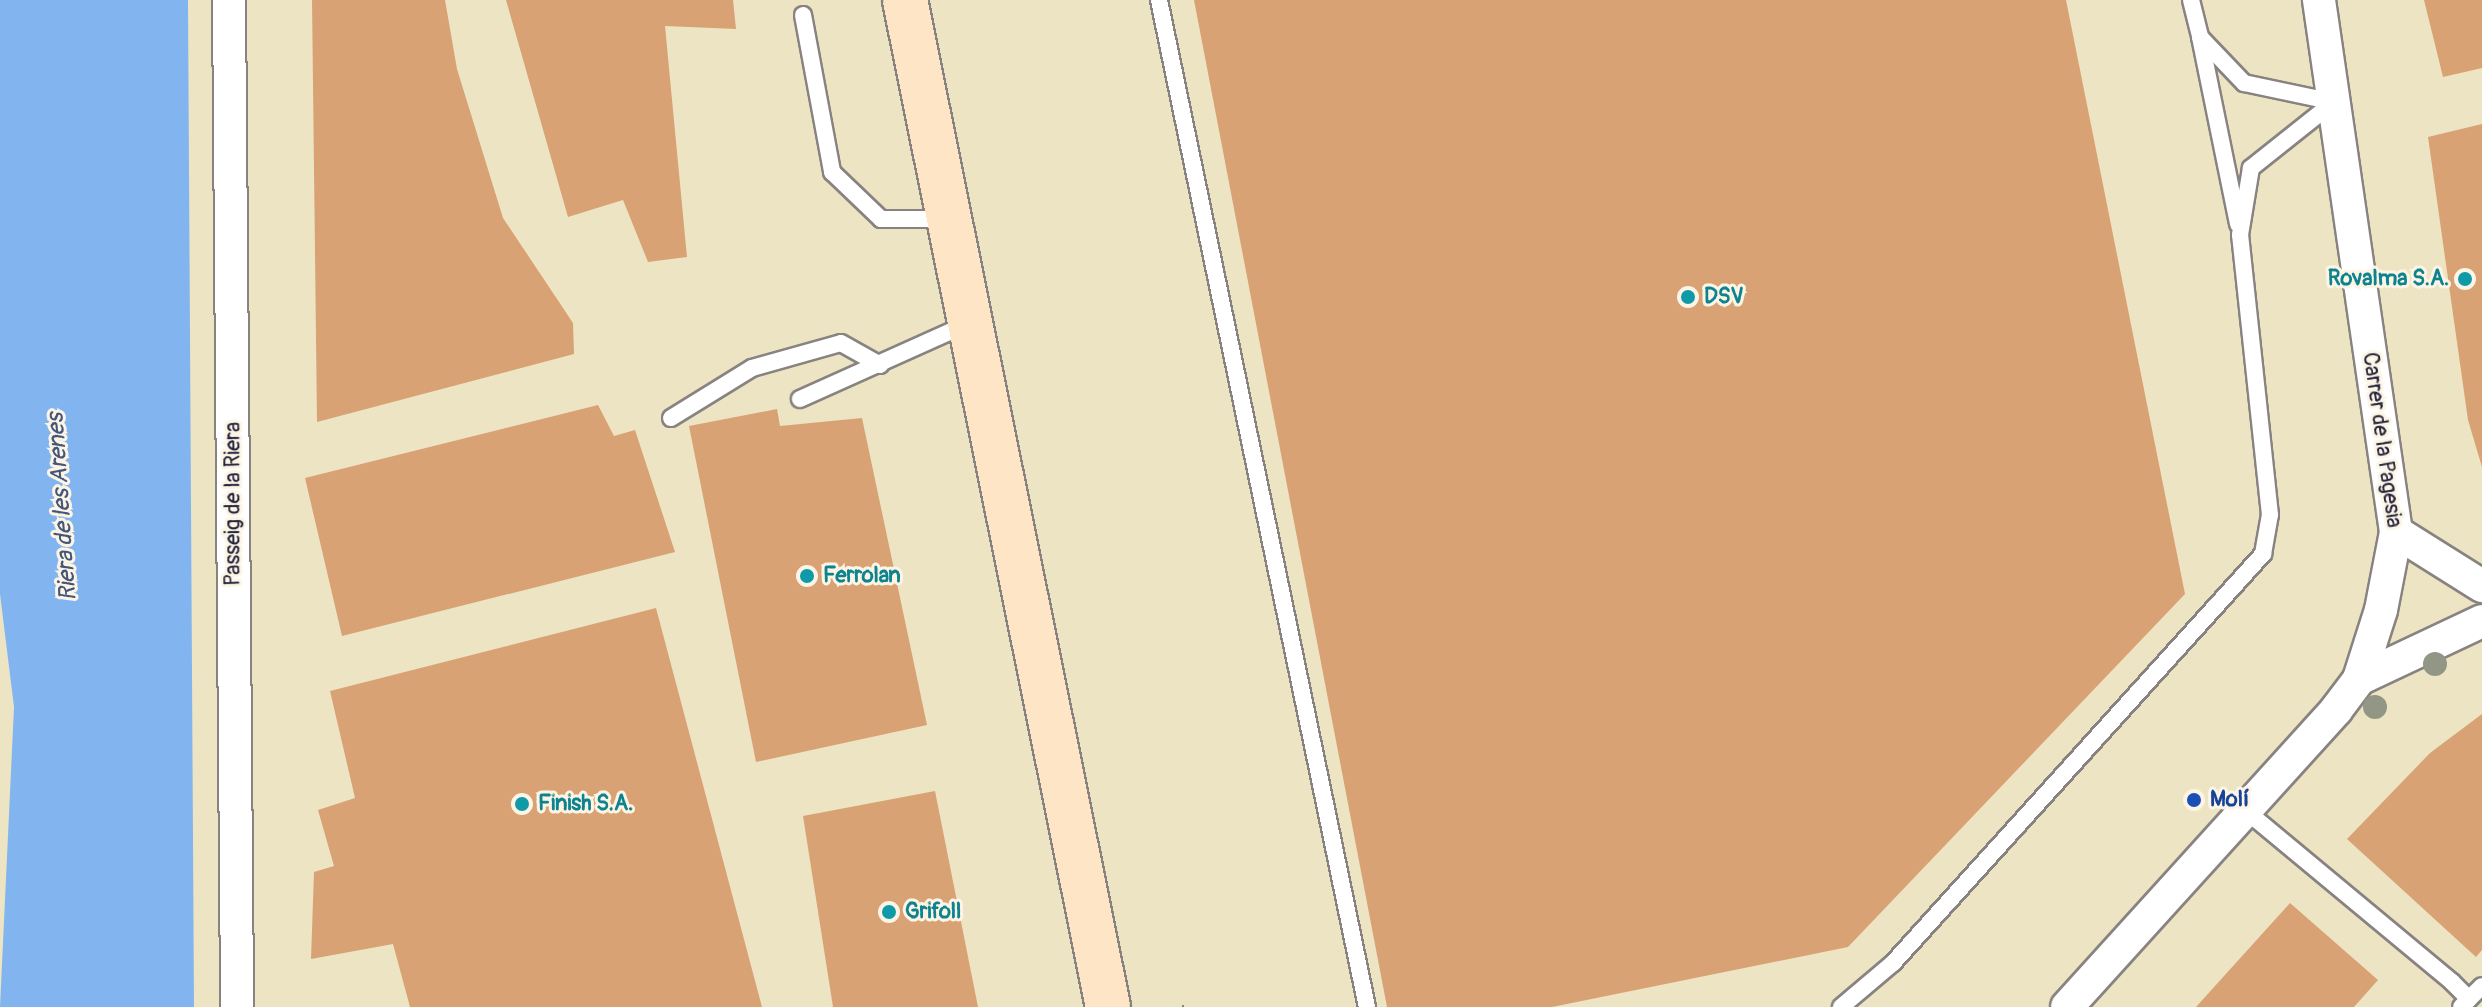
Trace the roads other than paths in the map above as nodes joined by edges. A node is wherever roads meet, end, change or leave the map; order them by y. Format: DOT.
graph roads {
  1 [pos="229,0"];
  2 [pos="905,0"];
  3 [pos="1159,0"];
  4 [pos="2191,0"];
  5 [pos="2319,0"];
  6 [pos="803,15"];
  7 [pos="2200,37"];
  8 [pos="2334,102"];
  9 [pos="946,219"];
  10 [pos="2240,235"];
  11 [pos="967,324"];
  12 [pos="880,365"];
  13 [pos="800,399"];
  14 [pos="671,418"];
  15 [pos="2396,532"];
  16 [pos="2482,586"];
  17 [pos="2482,621"];
  18 [pos="2359,679"];
  19 [pos="2245,810"];
  20 [pos="2482,986"];
  21 [pos="2465,1003"];
  22 [pos="237,1007"];
  23 [pos="1108,1007"];
  24 [pos="1367,1007"];
  25 [pos="1841,1007"];
  26 [pos="2067,1007"];
  1 -- 22 [label="street, Passeig de la Riera"];
  2 -- 9 [label="main road"];
  3 -- 24 [label="lane"];
  4 -- 7 [label="lane"];
  5 -- 8 [label="street, Carrer de la Pagesia"];
  6 -- 9 [label="lane"];
  7 -- 8 [label="lane"];
  7 -- 10 [label="lane"];
  8 -- 10 [label="lane"];
  8 -- 15 [label="street, Carrer de la Pagesia"];
  9 -- 11 [label="main road"];
  10 -- 25 [label="lane"];
  11 -- 12 [label="lane"];
  11 -- 23 [label="main road"];
  12 -- 13 [label="lane"];
  12 -- 14 [label="lane"];
  15 -- 16 [label="street"];
  15 -- 18 [label="street, Carrer de la Pagesia"];
  17 -- 18 [label="street"];
  18 -- 19 [label="street, Carrer de la Pagesia"];
  19 -- 21 [label="lane"];
  19 -- 26 [label="street, Carrer de la Pagesia"];
  20 -- 21 [label="lane"];
}
